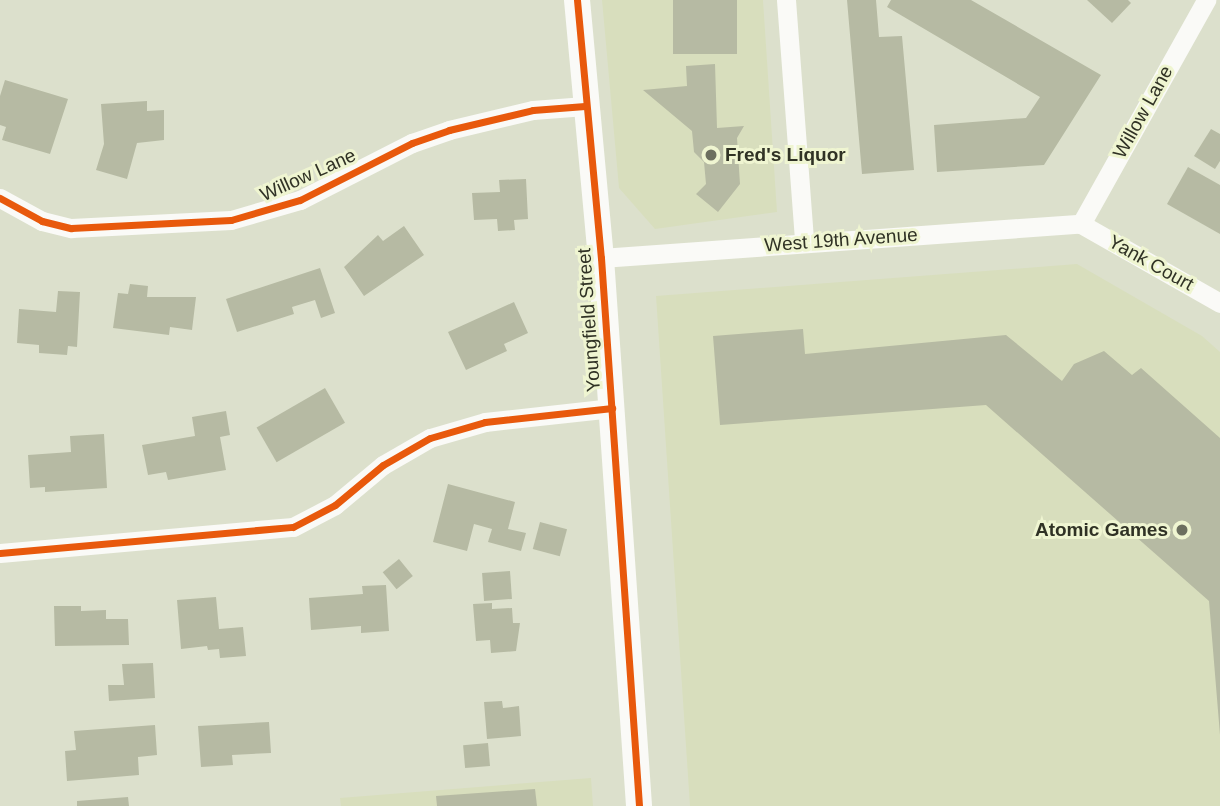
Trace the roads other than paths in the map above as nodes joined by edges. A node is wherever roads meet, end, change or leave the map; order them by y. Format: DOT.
graph roads {
  1 [pos="577,0"];
  2 [pos="786,0"];
  3 [pos="1206,0"];
  4 [pos="585,106"];
  5 [pos="0,198"];
  6 [pos="1081,225"];
  7 [pos="804,242"];
  8 [pos="601,258"];
  9 [pos="1220,303"];
  10 [pos="611,408"];
  11 [pos="0,553"];
  12 [pos="639,806"];
  1 -- 4 [label="street, Youngfield Street"];
  2 -- 7 [label="street"];
  3 -- 6 [label="street, Willow Lane"];
  4 -- 5 [label="street, Willow Lane"];
  4 -- 8 [label="street, Youngfield Street"];
  6 -- 7 [label="street, West 19th Avenue"];
  6 -- 9 [label="street, Yank Court"];
  7 -- 8 [label="street, West 19th Avenue"];
  8 -- 10 [label="street, Youngfield Street"];
  10 -- 11 [label="street"];
  10 -- 12 [label="street, Youngfield Street"];
}
